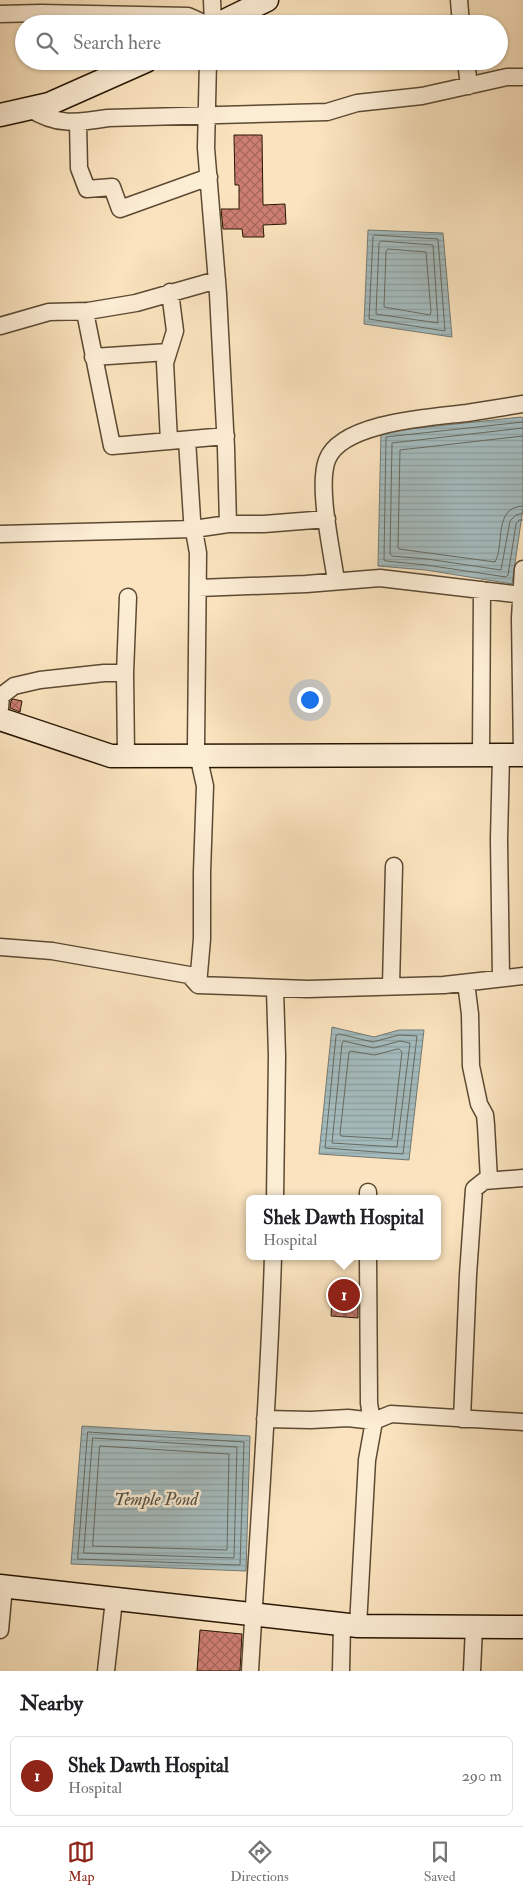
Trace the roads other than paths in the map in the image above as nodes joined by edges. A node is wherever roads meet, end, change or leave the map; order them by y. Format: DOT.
graph roads {
  1 [pos="212,0"];
  2 [pos="267,0"];
  3 [pos="458,0"];
  4 [pos="55,7"];
  5 [pos="0,14"];
  6 [pos="173,15"];
  7 [pos="212,15"];
  8 [pos="236,15"];
  9 [pos="460,15"];
  10 [pos="126,70"];
  11 [pos="208,70"];
  12 [pos="467,70"];
  13 [pos="523,77"];
  14 [pos="469,86"];
  15 [pos="29,108"];
  16 [pos="0,114"];
  17 [pos="207,114"];
  18 [pos="78,123"];
  19 [pos="209,177"];
  20 [pos="217,280"];
  21 [pos="170,292"];
  22 [pos="85,312"];
  23 [pos="0,326"];
  24 [pos="168,352"];
  25 [pos="94,357"];
  26 [pos="523,404"];
  27 [pos="226,436"];
  28 [pos="187,440"];
  29 [pos="169,442"];
  30 [pos="327,519"];
  31 [pos="228,524"];
  32 [pos="194,529"];
  33 [pos="0,534"];
  34 [pos="523,569"];
  35 [pos="336,581"];
  36 [pos="198,588"];
  37 [pos="482,590"];
  38 [pos="522,595"];
  39 [pos="128,597"];
  40 [pos="125,673"];
  41 [pos="0,708"];
  42 [pos="0,719"];
  43 [pos="507,755"];
  44 [pos="126,756"];
  45 [pos="199,756"];
  46 [pos="394,866"];
  47 [pos="0,947"];
  48 [pos="523,976"];
  49 [pos="501,978"];
  50 [pos="466,983"];
  51 [pos="198,985"];
  52 [pos="391,985"];
  53 [pos="275,989"];
  54 [pos="523,1178"];
  55 [pos="489,1180"];
  56 [pos="275,1195"];
  57 [pos="273,1260"];
  58 [pos="368,1260"];
  59 [pos="266,1419"];
  60 [pos="462,1419"];
  61 [pos="374,1421"];
  62 [pos="523,1422"];
  63 [pos="2,1587"];
  64 [pos="114,1600"];
  65 [pos="253,1615"];
  66 [pos="350,1626"];
  67 [pos="474,1627"];
  68 [pos="523,1627"];
  69 [pos="0,1630"];
  70 [pos="106,1671"];
  71 [pos="250,1671"];
  72 [pos="341,1671"];
  73 [pos="472,1671"];
  1 -- 7 [label="street"];
  2 -- 8 [label="street"];
  3 -- 9 [label="street"];
  4 -- 5 [label="street"];
  4 -- 6 [label="street"];
  10 -- 15 [label="street"];
  11 -- 17 [label="street"];
  12 -- 14 [label="street"];
  13 -- 14 [label="street"];
  14 -- 17 [label="street"];
  15 -- 16 [label="street"];
  15 -- 18 [label="street"];
  17 -- 18 [label="street"];
  17 -- 19 [label="street"];
  18 -- 19 [label="street"];
  19 -- 20 [label="street"];
  20 -- 21 [label="street"];
  20 -- 27 [label="street"];
  21 -- 22 [label="street"];
  21 -- 24 [label="street"];
  22 -- 23 [label="street"];
  22 -- 25 [label="street"];
  24 -- 25 [label="street"];
  24 -- 29 [label="street"];
  25 -- 29 [label="street"];
  26 -- 30 [label="street"];
  27 -- 28 [label="street"];
  27 -- 31 [label="street"];
  28 -- 29 [label="street"];
  28 -- 32 [label="street"];
  30 -- 31 [label="street"];
  30 -- 35 [label="street"];
  31 -- 32 [label="street"];
  32 -- 33 [label="street"];
  32 -- 36 [label="street"];
  34 -- 38 [label="street"];
  35 -- 36 [label="street"];
  35 -- 37 [label="street"];
  36 -- 45 [label="street"];
  37 -- 38 [label="street"];
  37 -- 43 [label="street"];
  38 -- 43 [label="street"];
  39 -- 40 [label="street"];
  40 -- 41 [label="street"];
  40 -- 44 [label="street"];
  42 -- 44 [label="street"];
  43 -- 45 [label="street"];
  43 -- 49 [label="street"];
  44 -- 45 [label="street"];
  45 -- 51 [label="street"];
  46 -- 52 [label="street"];
  47 -- 51 [label="street"];
  48 -- 49 [label="street"];
  49 -- 50 [label="street"];
  50 -- 52 [label="street"];
  50 -- 55 [label="street"];
  51 -- 53 [label="street"];
  52 -- 53 [label="street"];
  53 -- 56 [label="street"];
  54 -- 55 [label="street"];
  55 -- 60 [label="street"];
  57 -- 59 [label="street"];
  58 -- 61 [label="street"];
  59 -- 61 [label="street"];
  59 -- 65 [label="street"];
  60 -- 61 [label="street"];
  60 -- 62 [label="street"];
  61 -- 66 [label="street"];
  63 -- 64 [label="street"];
  63 -- 69 [label="street"];
  64 -- 65 [label="street"];
  64 -- 70 [label="street"];
  65 -- 66 [label="street"];
  65 -- 71 [label="street"];
  66 -- 67 [label="street"];
  66 -- 72 [label="street"];
  67 -- 68 [label="street"];
  67 -- 73 [label="street"];
}
